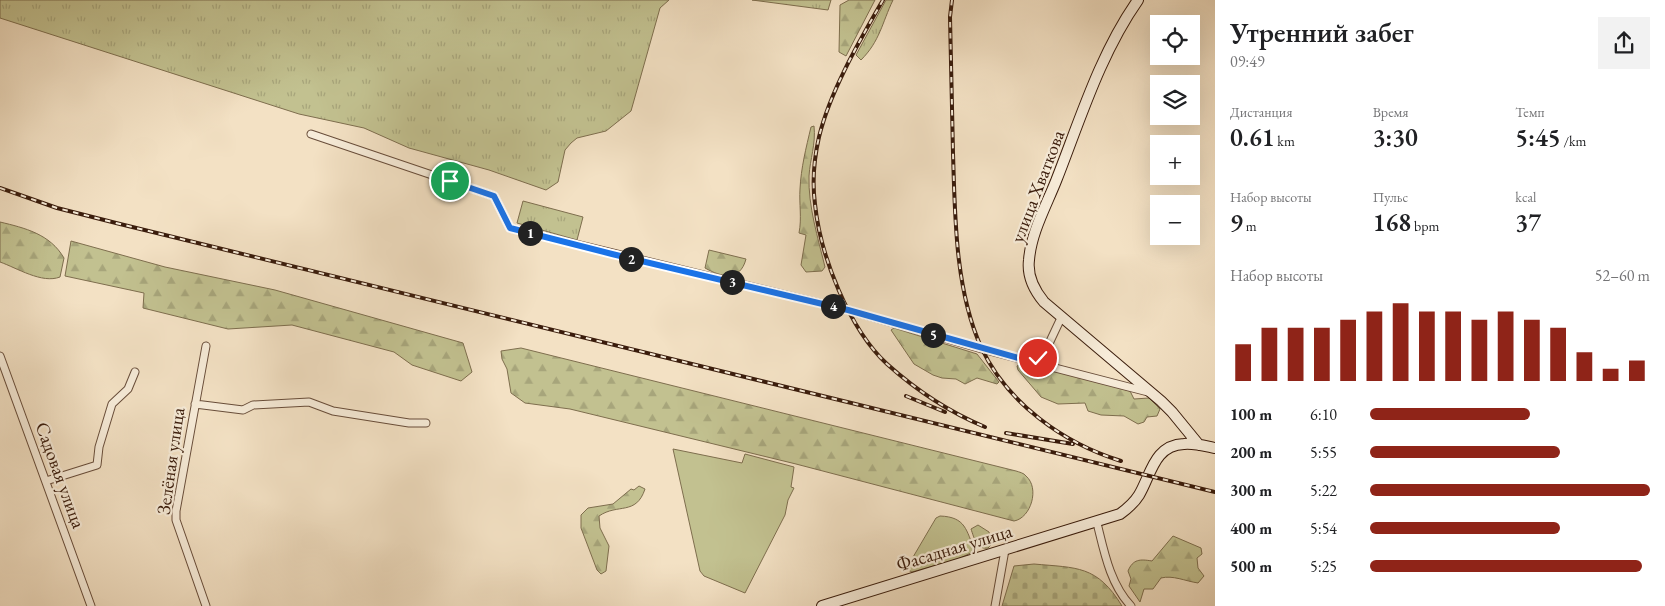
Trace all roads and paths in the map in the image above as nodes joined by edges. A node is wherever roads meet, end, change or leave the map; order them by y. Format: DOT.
graph roads {
  1 [pos="1138,0"];
  2 [pos="310,134"];
  3 [pos="1061,318"];
  4 [pos="206,346"];
  5 [pos="0,356"];
  6 [pos="1033,362"];
  7 [pos="135,372"];
  8 [pos="1150,392"];
  9 [pos="195,404"];
  10 [pos="426,423"];
  11 [pos="1199,445"];
  12 [pos="1215,448"];
  13 [pos="46,481"];
  14 [pos="1097,522"];
  15 [pos="1005,550"];
  16 [pos="91,606"];
  17 [pos="206,606"];
  18 [pos="822,606"];
  19 [pos="995,606"];
  20 [pos="1131,606"];
  1 -- 3 [label="street, улица Хваткова"];
  2 -- 6 [label="street"];
  3 -- 6 [label="street"];
  3 -- 8 [label="street, улица Хваткова"];
  4 -- 9 [label="street, Зелёная улица"];
  5 -- 13 [label="street, Садовая улица"];
  6 -- 8 [label="street"];
  7 -- 13 [label="street"];
  8 -- 11 [label="street, улица Хваткова"];
  9 -- 10 [label="street"];
  9 -- 17 [label="street, Зелёная улица"];
  11 -- 12 [label="street, Фасадная улица"];
  11 -- 14 [label="street, Фасадная улица"];
  13 -- 16 [label="street, Садовая улица"];
  14 -- 15 [label="street, Фасадная улица"];
  14 -- 20 [label="street"];
  15 -- 18 [label="street, Фасадная улица"];
  15 -- 19 [label="street"];
}
